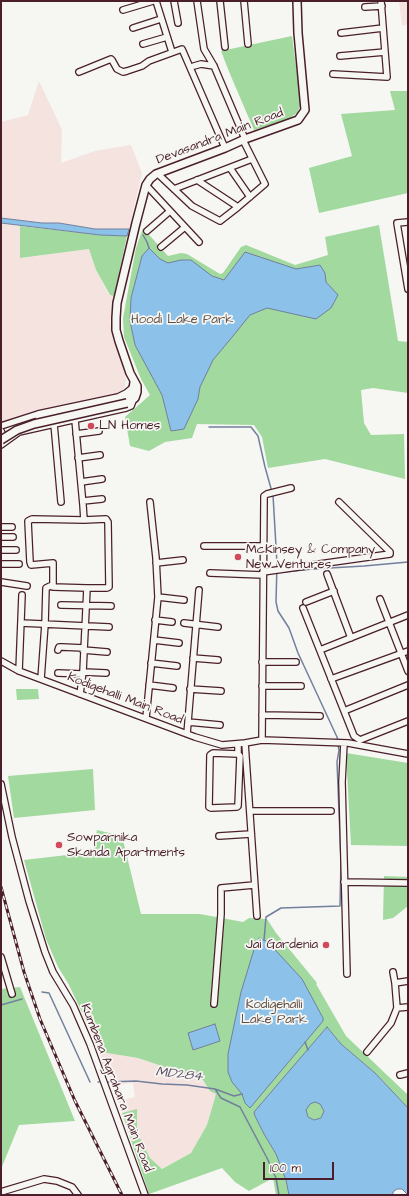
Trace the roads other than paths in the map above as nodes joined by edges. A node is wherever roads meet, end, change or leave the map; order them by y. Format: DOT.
graph roads {
  1 [pos="154,1"];
  2 [pos="174,1"];
  3 [pos="197,1"];
  4 [pos="220,1"];
  5 [pos="244,1"];
  6 [pos="297,1"];
  7 [pos="381,3"];
  8 [pos="365,7"];
  9 [pos="123,10"];
  10 [pos="161,19"];
  11 [pos="178,23"];
  12 [pos="133,28"];
  13 [pos="383,28"];
  14 [pos="341,33"];
  15 [pos="167,37"];
  16 [pos="143,44"];
  17 [pos="248,44"];
  18 [pos="224,47"];
  19 [pos="172,52"];
  20 [pos="385,52"];
  21 [pos="340,56"];
  22 [pos="194,66"];
  23 [pos="214,66"];
  24 [pos="79,72"];
  25 [pos="333,74"];
  26 [pos="244,140"];
  27 [pos="225,148"];
  28 [pos="252,159"];
  29 [pos="230,168"];
  30 [pos="158,174"];
  31 [pos="197,180"];
  32 [pos="146,185"];
  33 [pos="174,189"];
  34 [pos="250,197"];
  35 [pos="238,207"];
  36 [pos="170,211"];
  37 [pos="408,222"];
  38 [pos="185,227"];
  39 [pos="147,231"];
  40 [pos="199,242"];
  41 [pos="162,247"];
  42 [pos="405,257"];
  43 [pos="408,289"];
  44 [pos="134,385"];
  45 [pos="135,398"];
  46 [pos="75,420"];
  47 [pos="54,424"];
  48 [pos="1,426"];
  49 [pos="1,431"];
  50 [pos="99,431"];
  51 [pos="76,434"];
  52 [pos="3,439"];
  53 [pos="1,445"];
  54 [pos="100,455"];
  55 [pos="78,458"];
  56 [pos="102,479"];
  57 [pos="81,482"];
  58 [pos="291,488"];
  59 [pos="102,499"];
  60 [pos="83,501"];
  61 [pos="61,502"];
  62 [pos="150,502"];
  63 [pos="339,502"];
  64 [pos="84,520"];
  65 [pos="1,527"];
  66 [pos="12,527"];
  67 [pos="1,537"];
  68 [pos="13,537"];
  69 [pos="204,546"];
  70 [pos="263,546"];
  71 [pos="1,550"];
  72 [pos="16,550"];
  73 [pos="183,560"];
  74 [pos="156,563"];
  75 [pos="1,564"];
  76 [pos="19,564"];
  77 [pos="210,573"];
  78 [pos="263,574"];
  79 [pos="328,574"];
  80 [pos="1,582"];
  81 [pos="27,586"];
  82 [pos="53,587"];
  83 [pos="87,588"];
  84 [pos="199,590"];
  85 [pos="334,591"];
  86 [pos="22,595"];
  87 [pos="158,598"];
  88 [pos="380,599"];
  89 [pos="184,600"];
  90 [pos="306,602"];
  91 [pos="61,605"];
  92 [pos="85,605"];
  93 [pos="111,606"];
  94 [pos="303,608"];
  95 [pos="408,615"];
  96 [pos="156,620"];
  97 [pos="172,622"];
  98 [pos="390,622"];
  99 [pos="21,623"];
  100 [pos="184,623"];
  101 [pos="45,624"];
  102 [pos="195,625"];
  103 [pos="84,626"];
  104 [pos="109,627"];
  105 [pos="218,627"];
  106 [pos="350,638"];
  107 [pos="154,640"];
  108 [pos="179,643"];
  109 [pos="84,649"];
  110 [pos="58,650"];
  111 [pos="320,650"];
  112 [pos="408,651"];
  113 [pos="107,652"];
  114 [pos="402,654"];
  115 [pos="193,658"];
  116 [pos="218,660"];
  117 [pos="1,661"];
  118 [pos="262,662"];
  119 [pos="296,662"];
  120 [pos="151,663"];
  121 [pos="177,666"];
  122 [pos="19,671"];
  123 [pos="408,671"];
  124 [pos="58,673"];
  125 [pos="82,673"];
  126 [pos="106,673"];
  127 [pos="331,679"];
  128 [pos="41,680"];
  129 [pos="149,685"];
  130 [pos="408,685"];
  131 [pos="262,686"];
  132 [pos="301,686"];
  133 [pos="173,688"];
  134 [pos="190,689"];
  135 [pos="221,691"];
  136 [pos="80,694"];
  137 [pos="344,711"];
  138 [pos="262,715"];
  139 [pos="320,716"];
  140 [pos="146,718"];
  141 [pos="408,721"];
  142 [pos="188,722"];
  143 [pos="220,724"];
  144 [pos="187,734"];
  145 [pos="262,740"];
  146 [pos="245,743"];
  147 [pos="340,743"];
  148 [pos="238,744"];
  149 [pos="238,754"];
  150 [pos="408,754"];
  151 [pos="1,784"];
  152 [pos="331,811"];
  153 [pos="250,812"];
  154 [pos="251,834"];
  155 [pos="218,836"];
  156 [pos="344,882"];
  157 [pos="408,883"];
  158 [pos="254,886"];
  159 [pos="257,916"];
  160 [pos="1,957"];
  161 [pos="393,972"];
  162 [pos="347,974"];
  163 [pos="408,981"];
  164 [pos="395,983"];
  165 [pos="12,994"];
  166 [pos="214,1004"];
  167 [pos="408,1007"];
  168 [pos="397,1008"];
  169 [pos="367,1052"];
  170 [pos="408,1073"];
  171 [pos="400,1075"];
  172 [pos="1,1192"];
  173 [pos="78,1195"];
  174 [pos="145,1195"];
  1 -- 9 [label="street"];
  1 -- 10 [label="street"];
  2 -- 11 [label="street"];
  3 -- 23 [label="street"];
  4 -- 18 [label="street"];
  5 -- 17 [label="street"];
  6 -- 26 [label="main road, Devasandra Main Road"];
  7 -- 8 [label="street"];
  7 -- 13 [label="street"];
  10 -- 12 [label="street"];
  10 -- 15 [label="street"];
  13 -- 14 [label="street"];
  13 -- 20 [label="street"];
  15 -- 16 [label="street"];
  15 -- 19 [label="street"];
  19 -- 24 [label="street"];
  19 -- 27 [label="street"];
  20 -- 21 [label="street"];
  20 -- 25 [label="street"];
  22 -- 23 [label="street"];
  23 -- 26 [label="street"];
  26 -- 27 [label="main road, Devasandra Main Road"];
  26 -- 28 [label="street"];
  27 -- 30 [label="main road, Devasandra Main Road"];
  28 -- 29 [label="street"];
  28 -- 34 [label="street"];
  29 -- 31 [label="street"];
  29 -- 34 [label="street"];
  30 -- 32 [label="main road, Devasandra Main Road"];
  30 -- 33 [label="street"];
  31 -- 33 [label="street"];
  31 -- 35 [label="street"];
  32 -- 36 [label="street"];
  32 -- 44 [label="main road"];
  33 -- 35 [label="street"];
  34 -- 35 [label="street"];
  36 -- 38 [label="street"];
  36 -- 39 [label="street"];
  37 -- 42 [label="street"];
  38 -- 40 [label="street"];
  38 -- 41 [label="street"];
  42 -- 43 [label="street"];
  44 -- 45 [label="main road"];
  44 -- 48 [label="street"];
  44 -- 52 [label="main road"];
  45 -- 46 [label="street"];
  45 -- 52 [label="main road, bridge"];
  46 -- 47 [label="street"];
  46 -- 51 [label="street"];
  47 -- 52 [label="street"];
  47 -- 61 [label="street"];
  49 -- 52 [label="street"];
  50 -- 51 [label="street"];
  51 -- 55 [label="street"];
  52 -- 53 [label="street"];
  54 -- 55 [label="street"];
  55 -- 57 [label="street"];
  56 -- 57 [label="street"];
  57 -- 60 [label="street"];
  58 -- 70 [label="street"];
  59 -- 60 [label="street"];
  60 -- 64 [label="street"];
  62 -- 74 [label="street"];
  63 -- 78 [label="street"];
  64 -- 82 [label="street"];
  64 -- 83 [label="street"];
  65 -- 66 [label="street"];
  67 -- 68 [label="street"];
  69 -- 70 [label="street"];
  70 -- 78 [label="street"];
  71 -- 72 [label="street"];
  73 -- 74 [label="street"];
  74 -- 87 [label="street"];
  75 -- 76 [label="street"];
  77 -- 78 [label="street"];
  78 -- 118 [label="street"];
  79 -- 85 [label="street"];
  80 -- 81 [label="street"];
  82 -- 83 [label="street"];
  82 -- 101 [label="street"];
  83 -- 92 [label="street"];
  84 -- 102 [label="street"];
  85 -- 90 [label="street"];
  85 -- 106 [label="street"];
  86 -- 99 [label="street"];
  87 -- 89 [label="street"];
  87 -- 96 [label="street"];
  88 -- 98 [label="street"];
  91 -- 92 [label="street"];
  92 -- 93 [label="street"];
  92 -- 103 [label="street"];
  94 -- 111 [label="street"];
  95 -- 98 [label="street"];
  96 -- 97 [label="street"];
  96 -- 107 [label="street"];
  98 -- 106 [label="street"];
  98 -- 114 [label="street"];
  99 -- 101 [label="street"];
  99 -- 122 [label="street"];
  100 -- 102 [label="street"];
  101 -- 103 [label="street"];
  101 -- 128 [label="street"];
  102 -- 105 [label="street"];
  102 -- 115 [label="street"];
  103 -- 104 [label="street"];
  103 -- 109 [label="street"];
  106 -- 111 [label="street"];
  107 -- 108 [label="street"];
  107 -- 120 [label="street"];
  109 -- 110 [label="street"];
  109 -- 113 [label="street"];
  109 -- 125 [label="street"];
  111 -- 127 [label="street"];
  112 -- 114 [label="street"];
  114 -- 123 [label="street"];
  114 -- 127 [label="street"];
  115 -- 116 [label="street"];
  115 -- 134 [label="street"];
  117 -- 122 [label="street, Kodigehalli Main Road"];
  118 -- 119 [label="street"];
  118 -- 131 [label="street"];
  120 -- 121 [label="street"];
  120 -- 129 [label="street"];
  122 -- 128 [label="street, Kodigehalli Main Road"];
  124 -- 125 [label="street"];
  125 -- 126 [label="street"];
  125 -- 136 [label="street"];
  127 -- 137 [label="street"];
  128 -- 136 [label="street, Kodigehalli Main Road"];
  129 -- 133 [label="street"];
  129 -- 140 [label="street"];
  130 -- 137 [label="street"];
  131 -- 132 [label="street"];
  131 -- 138 [label="street"];
  134 -- 135 [label="street"];
  134 -- 142 [label="street"];
  136 -- 140 [label="street, Kodigehalli Main Road"];
  137 -- 141 [label="street"];
  138 -- 139 [label="street"];
  138 -- 145 [label="street"];
  140 -- 144 [label="street, Kodigehalli Main Road"];
  142 -- 143 [label="street"];
  142 -- 144 [label="street"];
  144 -- 148 [label="street, Kodigehalli Main Road"];
  145 -- 146 [label="street, Kodigehalli Main Road"];
  145 -- 147 [label="street, Kodigehalli Main Road"];
  146 -- 148 [label="street, Kodigehalli Main Road"];
  146 -- 153 [label="street"];
  147 -- 150 [label="street, Kodigehalli Main Road"];
  147 -- 156 [label="street"];
  148 -- 149 [label="street"];
  149 -- 149 [label="street"];
  151 -- 174 [label="street, Kumbena Agrahara Main Road"];
  152 -- 153 [label="street"];
  153 -- 154 [label="street"];
  154 -- 155 [label="street"];
  154 -- 158 [label="street"];
  156 -- 157 [label="street"];
  156 -- 162 [label="street"];
  158 -- 159 [label="street"];
  158 -- 166 [label="street"];
  160 -- 165 [label="street"];
  161 -- 164 [label="street"];
  163 -- 164 [label="street"];
  164 -- 168 [label="street"];
  167 -- 168 [label="street"];
  168 -- 169 [label="street"];
  170 -- 171 [label="street"];
  172 -- 173 [label="street"];
}
